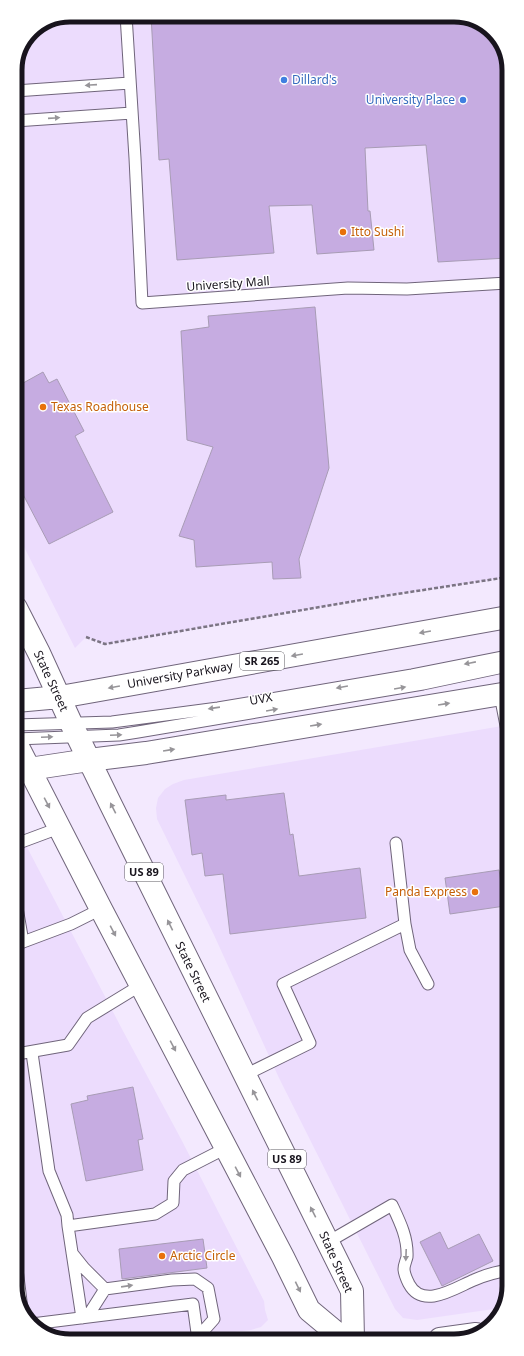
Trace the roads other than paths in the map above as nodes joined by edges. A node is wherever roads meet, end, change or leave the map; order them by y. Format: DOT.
graph roads {
  1 [pos="126,22"];
  2 [pos="130,83"];
  3 [pos="22,91"];
  4 [pos="132,113"];
  5 [pos="22,121"];
  6 [pos="502,283"];
  7 [pos="502,618"];
  8 [pos="22,620"];
  9 [pos="502,657"];
  10 [pos="502,667"];
  11 [pos="502,694"];
  12 [pos="60,697"];
  13 [pos="22,700"];
  14 [pos="22,725"];
  15 [pos="74,729"];
  16 [pos="22,738"];
  17 [pos="89,760"];
  18 [pos="22,770"];
  19 [pos="59,828"];
  20 [pos="22,842"];
  21 [pos="396,843"];
  22 [pos="101,908"];
  23 [pos="405,924"];
  24 [pos="22,941"];
  25 [pos="428,984"];
  26 [pos="141,985"];
  27 [pos="32,1053"];
  28 [pos="22,1054"];
  29 [pos="245,1076"];
  30 [pos="226,1148"];
  31 [pos="68,1226"];
  32 [pos="328,1242"];
  33 [pos="72,1253"];
  34 [pos="502,1271"];
  35 [pos="105,1289"];
  36 [pos="86,1315"];
  37 [pos="39,1323"];
  38 [pos="197,1334"];
  39 [pos="201,1334"];
  40 [pos="338,1334"];
  41 [pos="353,1334"];
  1 -- 2 [label="lane"];
  2 -- 3 [label="lane, one-way"];
  2 -- 4 [label="lane"];
  5 -- 4 [label="lane, one-way"];
  4 -- 6 [label="lane, University Mall"];
  7 -- 12 [label="main road, University Parkway / SR 265, one-way"];
  8 -- 12 [label="main road, State Street / US 89"];
  9 -- 15 [label="lane, one-way"];
  15 -- 10 [label="lane, UVX, one-way"];
  17 -- 11 [label="main road, one-way"];
  12 -- 13 [label="main road, University Parkway / SR 265"];
  12 -- 15 [label="main road, State Street / US 89"];
  14 -- 15 [label="lane"];
  16 -- 15 [label="lane, UVX, one-way"];
  15 -- 17 [label="main road, State Street / US 89"];
  17 -- 18 [label="main road"];
  29 -- 17 [label="main road, State Street / US 89, one-way"];
  18 -- 19 [label="main road, one-way"];
  19 -- 20 [label="lane"];
  19 -- 22 [label="main road"];
  21 -- 23 [label="lane"];
  22 -- 24 [label="lane"];
  22 -- 26 [label="main road, one-way"];
  23 -- 25 [label="lane"];
  23 -- 29 [label="lane"];
  26 -- 27 [label="lane"];
  26 -- 30 [label="main road, one-way"];
  27 -- 28 [label="lane"];
  27 -- 31 [label="lane"];
  32 -- 29 [label="main road, State Street / US 89, one-way"];
  30 -- 31 [label="lane"];
  30 -- 40 [label="main road, one-way"];
  31 -- 33 [label="lane"];
  32 -- 34 [label="lane, one-way"];
  32 -- 41 [label="main road, State Street / US 89"];
  33 -- 35 [label="lane"];
  33 -- 36 [label="lane"];
  35 -- 36 [label="lane"];
  35 -- 39 [label="lane, one-way"];
  36 -- 37 [label="lane"];
  36 -- 38 [label="lane"];
}
